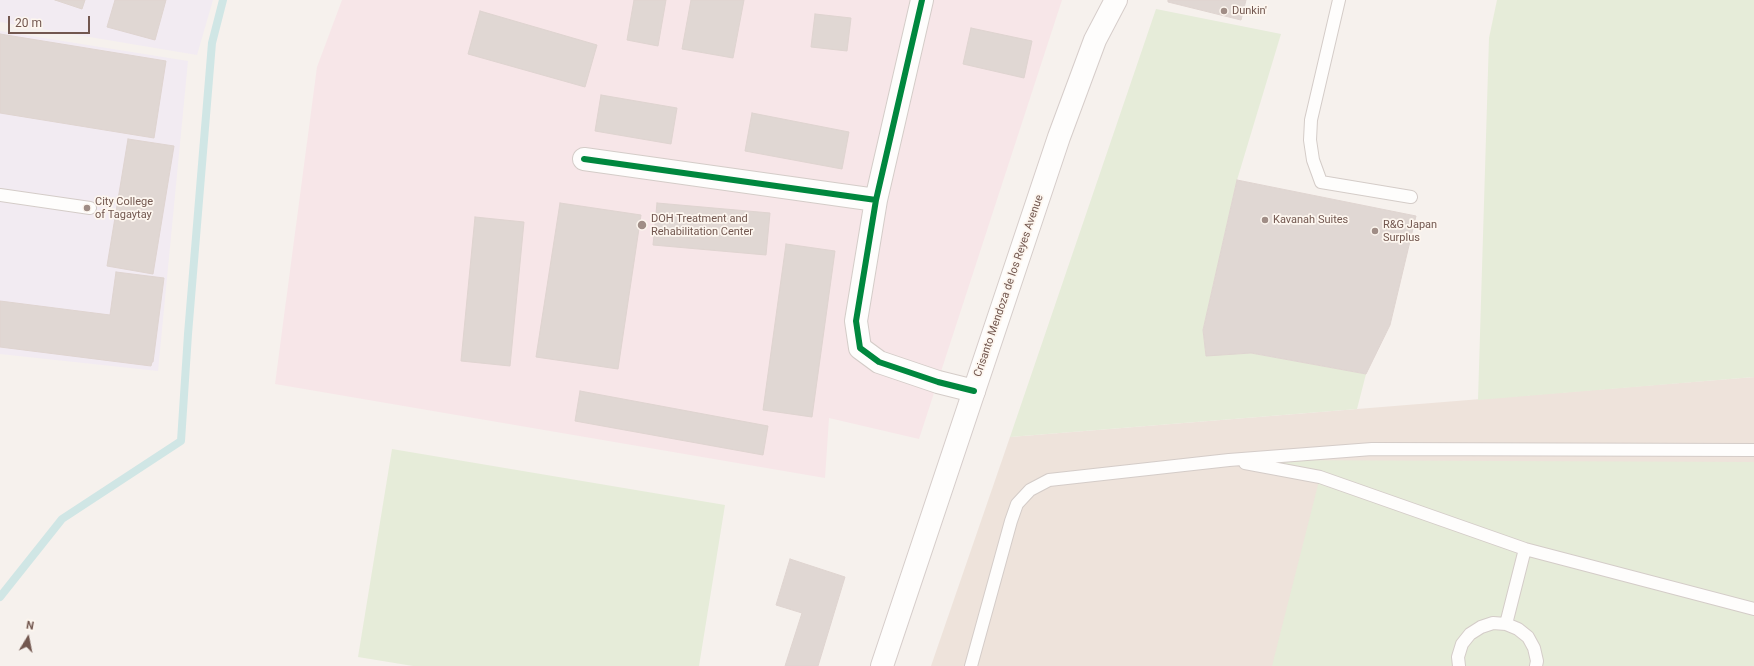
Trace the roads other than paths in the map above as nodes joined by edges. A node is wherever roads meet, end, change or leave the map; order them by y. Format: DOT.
graph roads {
  1 [pos="922,0"];
  2 [pos="1116,0"];
  3 [pos="1339,0"];
  4 [pos="584,160"];
  5 [pos="0,195"];
  6 [pos="1411,198"];
  7 [pos="876,200"];
  8 [pos="90,208"];
  9 [pos="974,391"];
  10 [pos="1754,450"];
  11 [pos="1229,460"];
  12 [pos="1525,549"];
  13 [pos="1754,609"];
  14 [pos="1506,624"];
  15 [pos="882,666"];
  16 [pos="972,666"];
  17 [pos="1458,666"];
  18 [pos="1536,666"];
  1 -- 7 [label="street"];
  2 -- 9 [label="street, Crisanto Mendoza de los Reyes Avenue"];
  3 -- 6 [label="lane"];
  4 -- 7 [label="street"];
  5 -- 8 [label="lane"];
  7 -- 9 [label="street"];
  9 -- 15 [label="street, Crisanto Mendoza de los Reyes Avenue"];
  10 -- 11 [label="lane"];
  11 -- 12 [label="lane"];
  11 -- 16 [label="lane"];
  12 -- 13 [label="lane"];
  12 -- 14 [label="lane"];
  14 -- 17 [label="lane"];
  14 -- 18 [label="lane"];
}
